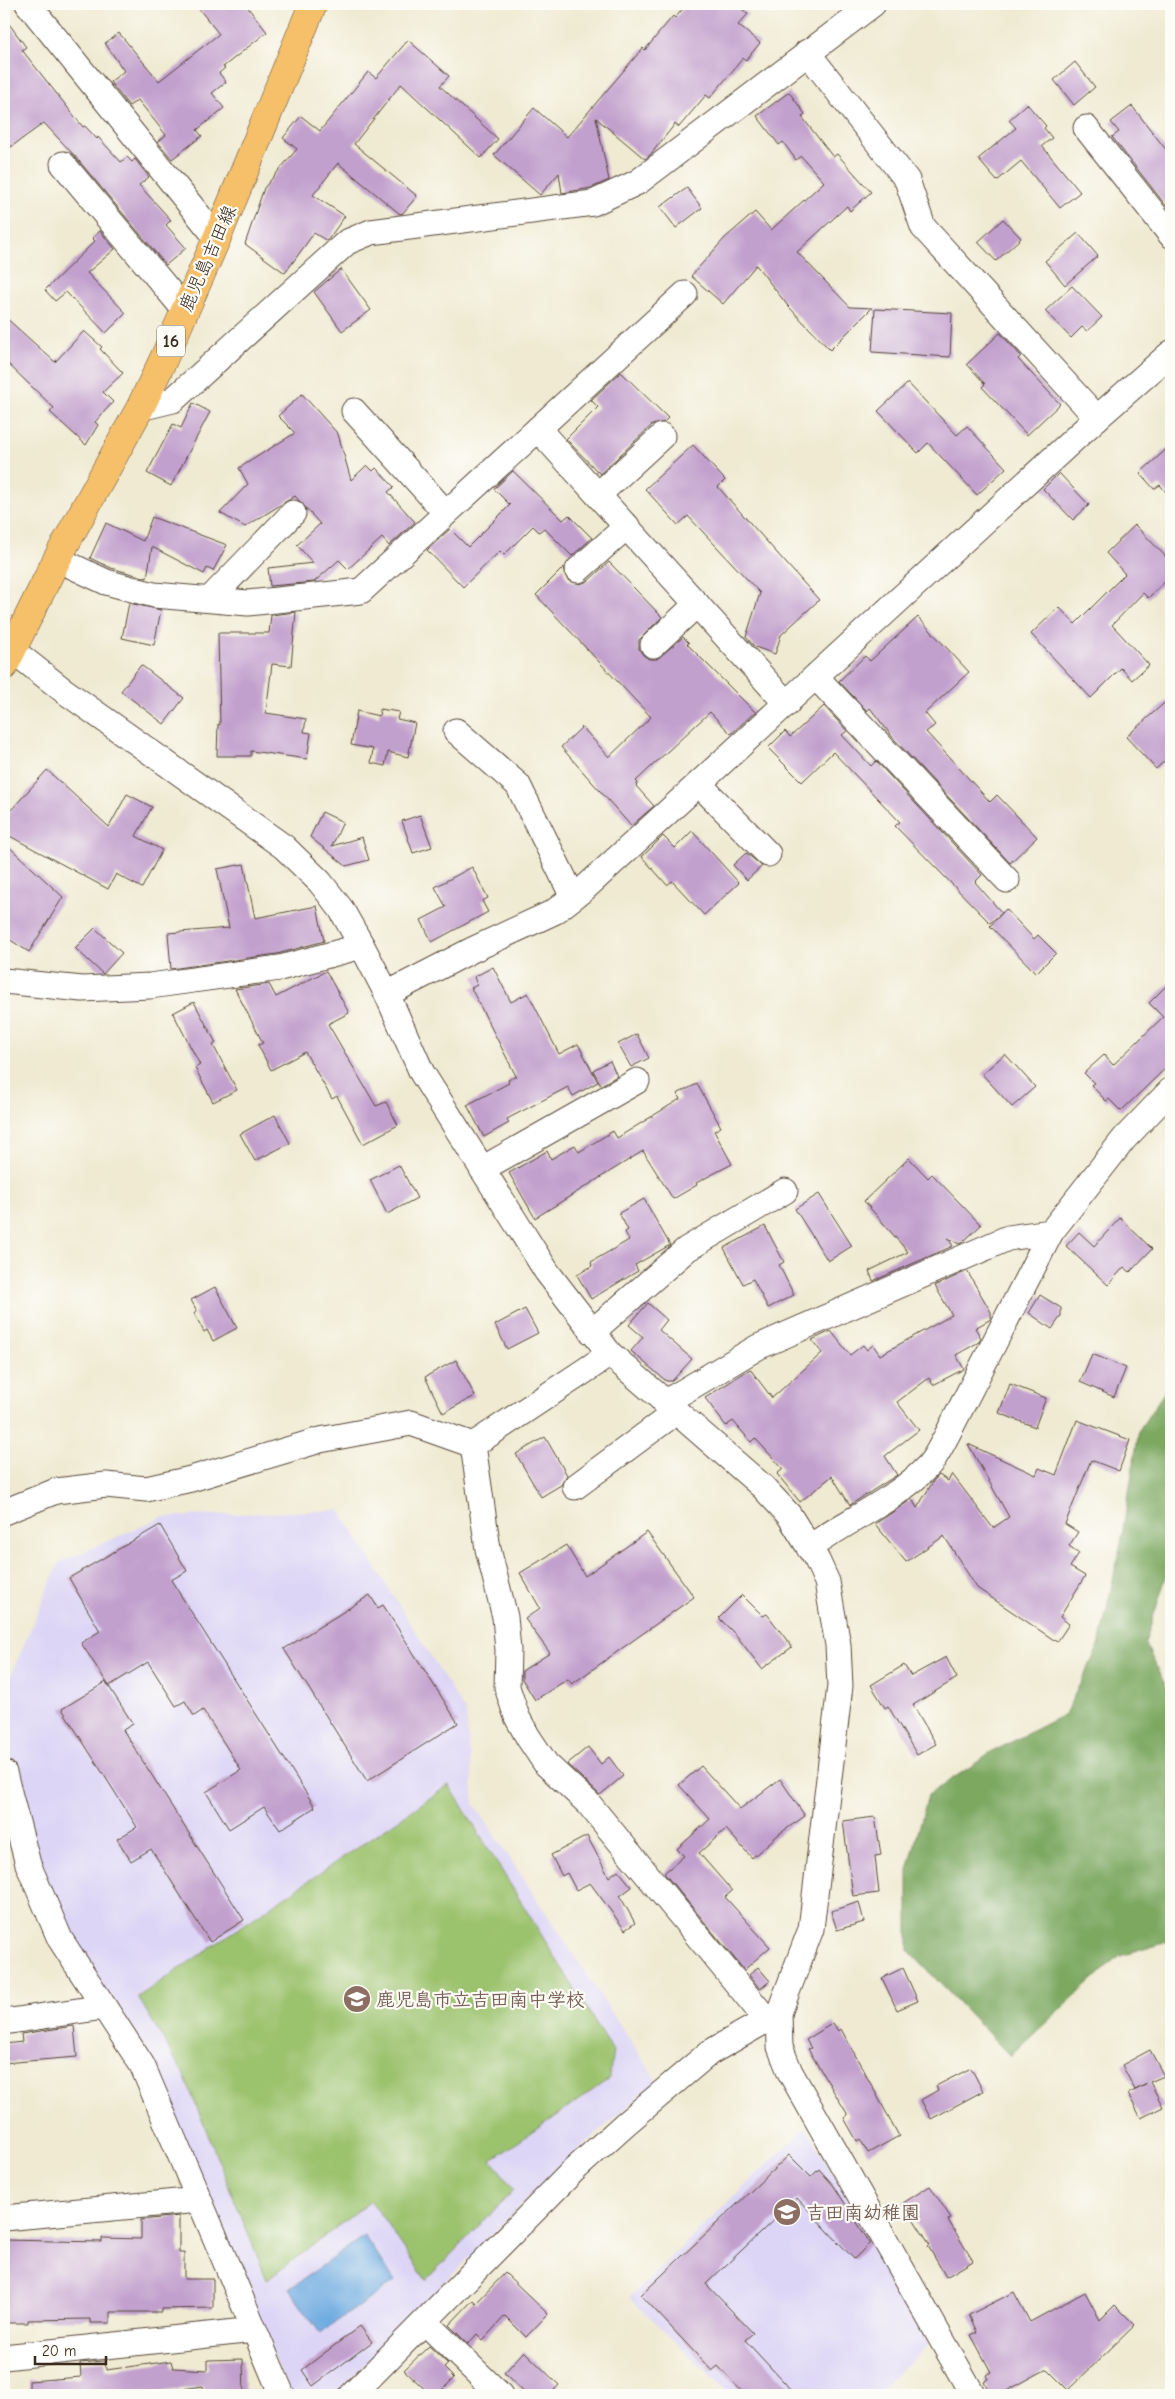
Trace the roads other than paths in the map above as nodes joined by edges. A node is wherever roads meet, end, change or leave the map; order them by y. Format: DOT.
graph roads {
  1 [pos="28,4"];
  2 [pos="313,4"];
  3 [pos="872,4"];
  4 [pos="807,52"];
  5 [pos="1086,128"];
  6 [pos="63,164"];
  7 [pos="1171,235"];
  8 [pos="217,238"];
  9 [pos="685,294"];
  10 [pos="184,309"];
  11 [pos="1171,353"];
  12 [pos="140,408"];
  13 [pos="354,411"];
  14 [pos="1097,418"];
  15 [pos="538,428"];
  16 [pos="662,436"];
  17 [pos="598,495"];
  18 [pos="446,512"];
  19 [pos="293,513"];
  20 [pos="626,526"];
  21 [pos="56,559"];
  22 [pos="578,570"];
  23 [pos="210,599"];
  24 [pos="697,604"];
  25 [pos="653,645"];
  26 [pos="8,658"];
  27 [pos="816,677"];
  28 [pos="787,704"];
  29 [pos="456,731"];
  30 [pos="699,784"];
  31 [pos="768,854"];
  32 [pos="1007,880"];
  33 [pos="573,897"];
  34 [pos="362,946"];
  35 [pos="4,981"];
  36 [pos="387,994"];
  37 [pos="637,1081"];
  38 [pos="1171,1090"];
  39 [pos="482,1169"];
  40 [pos="785,1191"];
  41 [pos="1051,1232"];
  42 [pos="592,1332"];
  43 [pos="610,1354"];
  44 [pos="670,1408"];
  45 [pos="473,1445"];
  46 [pos="575,1487"];
  47 [pos="4,1512"];
  48 [pos="809,1548"];
  49 [pos="4,1772"];
  50 [pos="104,2007"];
  51 [pos="773,2016"];
  52 [pos="4,2022"];
  53 [pos="199,2200"];
  54 [pos="4,2218"];
  55 [pos="425,2322"];
  56 [pos="254,2330"];
  57 [pos="4,2357"];
  58 [pos="282,2395"];
  59 [pos="352,2395"];
  60 [pos="500,2395"];
  61 [pos="973,2395"];
  1 -- 8 [label="street"];
  2 -- 8 [label="main road, 鹿児島吉田線 / 16"];
  3 -- 4 [label="street"];
  4 -- 12 [label="street"];
  4 -- 14 [label="street"];
  5 -- 7 [label="street"];
  6 -- 10 [label="street"];
  8 -- 10 [label="main road, 鹿児島吉田線 / 16"];
  9 -- 15 [label="street"];
  10 -- 12 [label="main road, 鹿児島吉田線 / 16"];
  11 -- 14 [label="street"];
  12 -- 21 [label="main road, 鹿児島吉田線 / 16"];
  13 -- 18 [label="street"];
  14 -- 27 [label="street"];
  15 -- 17 [label="street"];
  15 -- 18 [label="street"];
  16 -- 17 [label="street"];
  17 -- 20 [label="street"];
  18 -- 23 [label="street"];
  19 -- 23 [label="street"];
  20 -- 22 [label="street"];
  20 -- 24 [label="street"];
  21 -- 23 [label="street"];
  21 -- 26 [label="main road, 鹿児島吉田線 / 16"];
  24 -- 25 [label="street"];
  24 -- 28 [label="street"];
  26 -- 34 [label="street"];
  27 -- 28 [label="street"];
  27 -- 32 [label="street"];
  28 -- 30 [label="street"];
  29 -- 33 [label="street"];
  30 -- 31 [label="street"];
  30 -- 33 [label="street"];
  33 -- 36 [label="street"];
  34 -- 35 [label="street"];
  34 -- 36 [label="street"];
  36 -- 39 [label="street"];
  37 -- 39 [label="street"];
  38 -- 41 [label="street"];
  39 -- 42 [label="street"];
  40 -- 42 [label="street"];
  41 -- 44 [label="street"];
  41 -- 48 [label="street"];
  42 -- 43 [label="street"];
  43 -- 44 [label="street"];
  43 -- 45 [label="street"];
  44 -- 46 [label="street"];
  44 -- 48 [label="street"];
  45 -- 47 [label="street"];
  45 -- 51 [label="street"];
  48 -- 51 [label="street"];
  49 -- 50 [label="street"];
  50 -- 52 [label="street"];
  50 -- 53 [label="street"];
  51 -- 55 [label="street"];
  51 -- 61 [label="street"];
  53 -- 54 [label="street"];
  53 -- 56 [label="street"];
  55 -- 59 [label="street"];
  55 -- 60 [label="street"];
  56 -- 57 [label="street"];
  56 -- 58 [label="street"];
}
